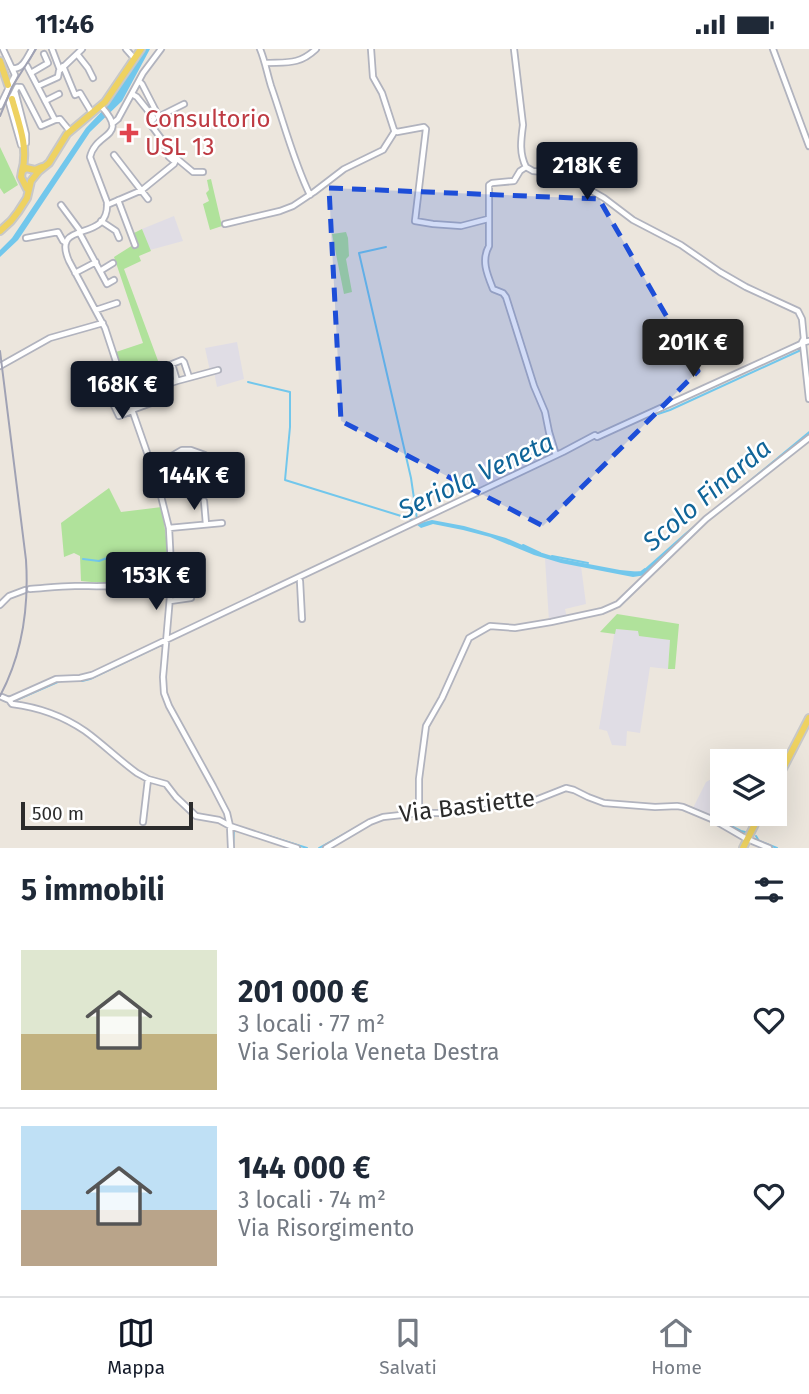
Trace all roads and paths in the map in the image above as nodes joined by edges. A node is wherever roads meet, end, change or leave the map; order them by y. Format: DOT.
graph roads {
  1 [pos="3,49"];
  2 [pos="32,49"];
  3 [pos="52,49"];
  4 [pos="69,49"];
  5 [pos="82,49"];
  6 [pos="126,49"];
  7 [pos="141,49"];
  8 [pos="161,49"];
  9 [pos="260,49"];
  10 [pos="316,49"];
  11 [pos="371,49"];
  12 [pos="514,49"];
  13 [pos="773,49"];
  14 [pos="44,54"];
  15 [pos="75,55"];
  16 [pos="134,58"];
  17 [pos="0,61"];
  18 [pos="266,63"];
  19 [pos="27,66"];
  20 [pos="12,68"];
  21 [pos="61,68"];
  22 [pos="31,73"];
  23 [pos="93,78"];
  24 [pos="139,81"];
  25 [pos="8,85"];
  26 [pos="38,86"];
  27 [pos="59,94"];
  28 [pos="132,94"];
  29 [pos="12,99"];
  30 [pos="45,101"];
  31 [pos="184,104"];
  32 [pos="0,106"];
  33 [pos="103,107"];
  34 [pos="92,113"];
  35 [pos="157,118"];
  36 [pos="112,119"];
  37 [pos="55,120"];
  38 [pos="69,130"];
  39 [pos="395,131"];
  40 [pos="809,146"];
  41 [pos="25,155"];
  42 [pos="114,155"];
  43 [pos="169,157"];
  44 [pos="526,167"];
  45 [pos="203,171"];
  46 [pos="30,175"];
  47 [pos="142,190"];
  48 [pos="310,195"];
  49 [pos="148,199"];
  50 [pos="118,200"];
  51 [pos="61,205"];
  52 [pos="107,205"];
  53 [pos="488,219"];
  54 [pos="101,221"];
  55 [pos="225,224"];
  56 [pos="0,231"];
  57 [pos="80,232"];
  58 [pos="26,237"];
  59 [pos="119,237"];
  60 [pos="66,243"];
  61 [pos="135,245"];
  62 [pos="96,262"];
  63 [pos="113,263"];
  64 [pos="100,271"];
  65 [pos="75,274"];
  66 [pos="114,280"];
  67 [pos="117,303"];
  68 [pos="96,310"];
  69 [pos="103,323"];
  70 [pos="805,342"];
  71 [pos="0,366"];
  72 [pos="218,370"];
  73 [pos="189,377"];
  74 [pos="177,381"];
  75 [pos="123,384"];
  76 [pos="127,397"];
  77 [pos="165,398"];
  78 [pos="809,399"];
  79 [pos="132,411"];
  80 [pos="809,438"];
  81 [pos="205,455"];
  82 [pos="556,455"];
  83 [pos="151,463"];
  84 [pos="204,501"];
  85 [pos="222,523"];
  86 [pos="206,524"];
  87 [pos="169,528"];
  88 [pos="169,575"];
  89 [pos="300,581"];
  90 [pos="191,599"];
  91 [pos="170,601"];
  92 [pos="0,605"];
  93 [pos="302,619"];
  94 [pos="165,640"];
  95 [pos="2,697"];
  96 [pos="10,702"];
  97 [pos="809,718"];
  98 [pos="787,761"];
  99 [pos="148,779"];
  100 [pos="419,813"];
  101 [pos="143,822"];
  102 [pos="230,826"];
  103 [pos="754,826"];
  104 [pos="748,839"];
  105 [pos="231,848"];
  106 [pos="297,848"];
  107 [pos="326,848"];
  108 [pos="743,848"];
  109 [pos="769,848"];
  1 -- 20 [label="street"];
  2 -- 20 [label="street"];
  3 -- 21 [label="street"];
  4 -- 15 [label="street"];
  5 -- 15 [label="street"];
  6 -- 16 [label="street"];
  7 -- 16 [label="main road"];
  8 -- 24 [label="street"];
  9 -- 18 [label="street"];
  10 -- 18 [label="street"];
  11 -- 39 [label="street"];
  12 -- 44 [label="street"];
  13 -- 40 [label="street"];
  14 -- 22 [label="street"];
  15 -- 21 [label="street"];
  15 -- 23 [label="street"];
  16 -- 33 [label="main road"];
  17 -- 25 [label="main road"];
  18 -- 48 [label="street"];
  19 -- 22 [label="street"];
  20 -- 32 [label="street"];
  21 -- 26 [label="street"];
  21 -- 34 [label="street"];
  22 -- 26 [label="street"];
  24 -- 28 [label="street"];
  24 -- 35 [label="street"];
  26 -- 30 [label="street"];
  27 -- 30 [label="street"];
  28 -- 35 [label="street"];
  28 -- 36 [label="street"];
  29 -- 41 [label="main road"];
  30 -- 37 [label="street"];
  31 -- 35 [label="street"];
  33 -- 34 [label="main road"];
  33 -- 36 [label="street"];
  34 -- 38 [label="main road"];
  35 -- 45 [label="street"];
  36 -- 52 [label="street"];
  37 -- 38 [label="street"];
  37 -- 41 [label="street"];
  38 -- 46 [label="main road"];
  39 -- 48 [label="street"];
  39 -- 53 [label="street"];
  41 -- 46 [label="main road"];
  41 -- 46 [label="main road"];
  42 -- 47 [label="street"];
  43 -- 47 [label="street"];
  44 -- 53 [label="street"];
  44 -- 70 [label="street"];
  46 -- 56 [label="main road"];
  47 -- 49 [label="street"];
  47 -- 50 [label="street"];
  48 -- 55 [label="street"];
  50 -- 52 [label="street"];
  50 -- 61 [label="street"];
  51 -- 57 [label="street"];
  52 -- 54 [label="street"];
  53 -- 82 [label="street"];
  54 -- 57 [label="street"];
  54 -- 59 [label="street"];
  57 -- 60 [label="street"];
  57 -- 62 [label="street"];
  58 -- 60 [label="street"];
  60 -- 65 [label="street"];
  62 -- 64 [label="street"];
  62 -- 65 [label="street"];
  63 -- 64 [label="street"];
  64 -- 66 [label="street"];
  65 -- 68 [label="street"];
  67 -- 68 [label="street"];
  68 -- 69 [label="street"];
  69 -- 71 [label="street"];
  69 -- 75 [label="street"];
  70 -- 78 [label="street"];
  70 -- 82 [label="street"];
  72 -- 73 [label="street"];
  73 -- 74 [label="street"];
  73 -- 74 [label="street"];
  74 -- 76 [label="street"];
  75 -- 76 [label="street"];
  75 -- 79 [label="street"];
  76 -- 79 [label="street"];
  77 -- 79 [label="street"];
  79 -- 83 [label="street"];
  80 -- 100 [label="street"];
  81 -- 83 [label="street"];
  82 -- 94 [label="street"];
  83 -- 87 [label="street"];
  84 -- 86 [label="street"];
  85 -- 86 [label="street"];
  86 -- 87 [label="street"];
  87 -- 88 [label="street"];
  88 -- 91 [label="street"];
  88 -- 92 [label="street"];
  89 -- 93 [label="street"];
  90 -- 91 [label="street"];
  91 -- 94 [label="street"];
  94 -- 96 [label="street"];
  94 -- 102 [label="street"];
  95 -- 96 [label="street"];
  96 -- 99 [label="street"];
  97 -- 98 [label="main road"];
  99 -- 101 [label="street"];
  99 -- 102 [label="street"];
  100 -- 104 [label="street, Via Bastiette"];
  100 -- 107 [label="street, Via Bastiette"];
  102 -- 105 [label="street"];
  102 -- 106 [label="street"];
  103 -- 104 [label="main road"];
  104 -- 108 [label="main road"];
  104 -- 109 [label="street, Via Bastiette"];
}
